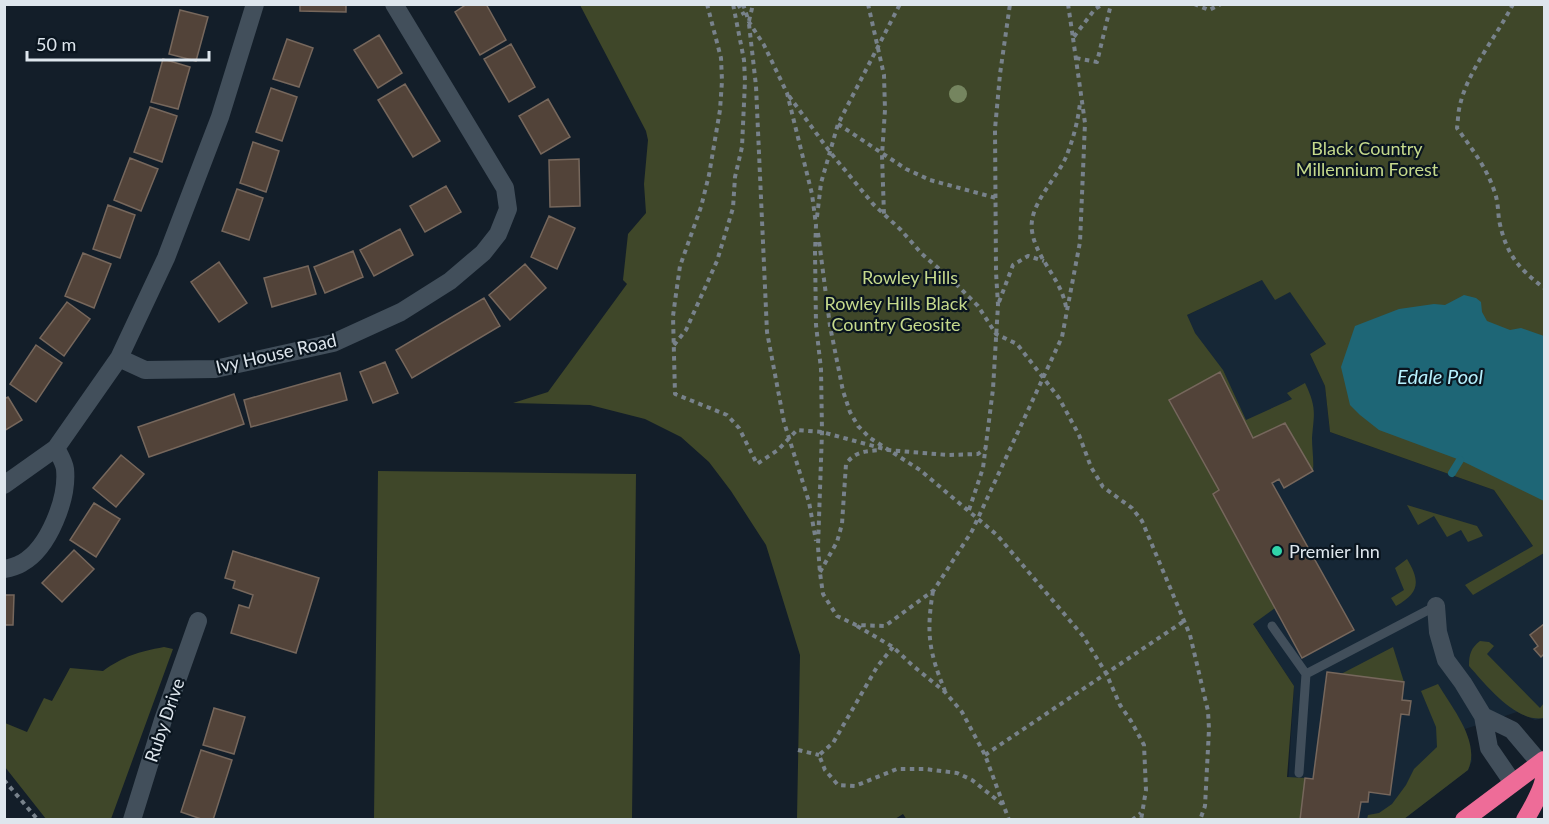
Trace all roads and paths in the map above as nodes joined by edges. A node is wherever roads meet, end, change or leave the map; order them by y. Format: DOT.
graph roads {
  1 [pos="255,4"];
  2 [pos="394,4"];
  3 [pos="707,4"];
  4 [pos="733,4"];
  5 [pos="738,4"];
  6 [pos="743,4"];
  7 [pos="753,4"];
  8 [pos="868,4"];
  9 [pos="900,4"];
  10 [pos="966,4"];
  11 [pos="995,4"];
  12 [pos="1010,4"];
  13 [pos="1068,4"];
  14 [pos="1103,4"];
  15 [pos="1111,4"];
  16 [pos="1194,4"];
  17 [pos="1221,4"];
  18 [pos="1513,4"];
  19 [pos="749,22"];
  20 [pos="1073,38"];
  21 [pos="878,46"];
  22 [pos="1076,58"];
  23 [pos="787,93"];
  24 [pos="1081,97"];
  25 [pos="837,124"];
  26 [pos="830,152"];
  27 [pos="882,155"];
  28 [pos="996,198"];
  29 [pos="884,215"];
  30 [pos="816,225"];
  31 [pos="1044,261"];
  32 [pos="1545,288"];
  33 [pos="998,305"];
  34 [pos="1067,310"];
  35 [pos="996,334"];
  36 [pos="673,346"];
  37 [pos="119,358"];
  38 [pos="1044,377"];
  39 [pos="822,432"];
  40 [pos="789,438"];
  41 [pos="56,447"];
  42 [pos="986,448"];
  43 [pos="888,450"];
  44 [pos="4,485"];
  45 [pos="969,510"];
  46 [pos="978,518"];
  47 [pos="818,547"];
  48 [pos="4,569"];
  49 [pos="820,573"];
  50 [pos="934,590"];
  51 [pos="1436,606"];
  52 [pos="198,621"];
  53 [pos="1184,621"];
  54 [pos="856,625"];
  55 [pos="1272,626"];
  56 [pos="893,647"];
  57 [pos="1106,672"];
  58 [pos="1306,674"];
  59 [pos="945,692"];
  60 [pos="1483,716"];
  61 [pos="798,750"];
  62 [pos="819,755"];
  63 [pos="985,755"];
  64 [pos="1543,771"];
  65 [pos="1299,773"];
  66 [pos="4,780"];
  67 [pos="1513,783"];
  68 [pos="1002,804"];
  69 [pos="1142,812"];
  70 [pos="1545,814"];
  71 [pos="38,819"];
  72 [pos="132,819"];
  73 [pos="1009,819"];
  74 [pos="1132,819"];
  75 [pos="1141,819"];
  76 [pos="1200,819"];
  77 [pos="1464,819"];
  78 [pos="1525,819"];
  79 [pos="1538,819"];
  1 -- 37 [label="street"];
  2 -- 37 [label="street, Ivy House Road"];
  3 -- 36 [label="path"];
  4 -- 36 [label="path"];
  5 -- 19 [label="path"];
  6 -- 19 [label="path"];
  7 -- 19 [label="path"];
  8 -- 21 [label="path"];
  9 -- 21 [label="path"];
  10 -- 11 [label="path"];
  12 -- 28 [label="path"];
  13 -- 20 [label="path"];
  14 -- 20 [label="path"];
  15 -- 22 [label="path"];
  16 -- 17 [label="path"];
  18 -- 32 [label="path"];
  19 -- 23 [label="path"];
  19 -- 40 [label="path"];
  20 -- 22 [label="path"];
  21 -- 25 [label="path"];
  21 -- 27 [label="path"];
  22 -- 24 [label="path"];
  23 -- 26 [label="path"];
  23 -- 30 [label="path"];
  24 -- 31 [label="path"];
  24 -- 34 [label="path"];
  25 -- 26 [label="path"];
  25 -- 27 [label="path"];
  26 -- 29 [label="path"];
  26 -- 30 [label="path"];
  27 -- 28 [label="path"];
  27 -- 29 [label="path"];
  28 -- 33 [label="path"];
  29 -- 35 [label="path"];
  30 -- 39 [label="path"];
  30 -- 43 [label="path"];
  31 -- 33 [label="path"];
  31 -- 34 [label="path"];
  33 -- 35 [label="path"];
  34 -- 38 [label="path"];
  35 -- 38 [label="path"];
  35 -- 42 [label="path"];
  36 -- 40 [label="path"];
  37 -- 41 [label="street"];
  38 -- 46 [label="path"];
  38 -- 53 [label="path"];
  39 -- 40 [label="path"];
  39 -- 43 [label="path"];
  39 -- 47 [label="path"];
  40 -- 47 [label="path"];
  41 -- 44 [label="street"];
  41 -- 48 [label="street"];
  42 -- 43 [label="path"];
  42 -- 45 [label="path"];
  43 -- 45 [label="path"];
  43 -- 49 [label="path"];
  45 -- 46 [label="path"];
  46 -- 50 [label="path"];
  46 -- 57 [label="path"];
  47 -- 49 [label="path"];
  49 -- 54 [label="path"];
  50 -- 54 [label="path"];
  50 -- 59 [label="path"];
  51 -- 58 [label="lane"];
  51 -- 60 [label="street"];
  52 -- 72 [label="street, Ruby Drive"];
  53 -- 57 [label="path"];
  53 -- 76 [label="path"];
  54 -- 56 [label="path"];
  55 -- 58 [label="lane"];
  56 -- 59 [label="path"];
  56 -- 62 [label="path"];
  57 -- 63 [label="path"];
  57 -- 69 [label="path"];
  58 -- 65 [label="lane"];
  59 -- 63 [label="path"];
  60 -- 64 [label="street"];
  60 -- 67 [label="street"];
  61 -- 62 [label="path"];
  62 -- 68 [label="path"];
  63 -- 68 [label="path"];
  64 -- 67 [label="highway"];
  64 -- 78 [label="highway"];
  66 -- 71 [label="path"];
  67 -- 77 [label="highway"];
  68 -- 73 [label="path"];
  69 -- 74 [label="path"];
  69 -- 75 [label="path"];
  70 -- 79 [label="highway"];
}
